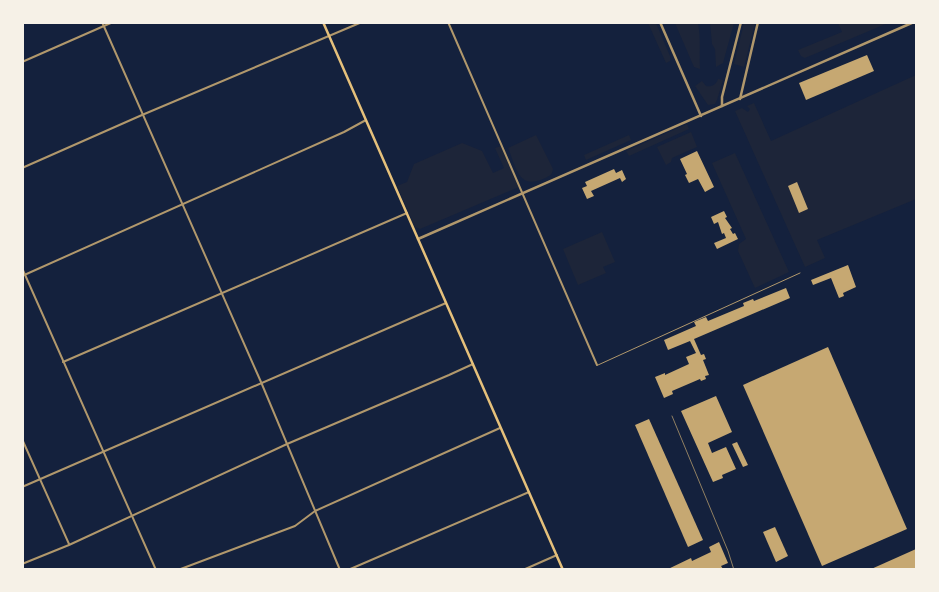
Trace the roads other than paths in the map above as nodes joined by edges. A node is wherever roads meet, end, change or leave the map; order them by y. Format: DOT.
graph roads {
  1 [pos="102,22"];
  2 [pos="113,22"];
  3 [pos="322,22"];
  4 [pos="362,22"];
  5 [pos="448,22"];
  6 [pos="660,22"];
  7 [pos="741,22"];
  8 [pos="758,22"];
  9 [pos="914,22"];
  10 [pos="104,27"];
  11 [pos="329,36"];
  12 [pos="22,62"];
  13 [pos="740,99"];
  14 [pos="722,106"];
  15 [pos="142,115"];
  16 [pos="700,116"];
  17 [pos="366,120"];
  18 [pos="22,168"];
  19 [pos="524,193"];
  20 [pos="182,205"];
  21 [pos="407,213"];
  22 [pos="418,240"];
  23 [pos="22,268"];
  24 [pos="800,273"];
  25 [pos="24,276"];
  26 [pos="222,293"];
  27 [pos="446,302"];
  28 [pos="63,362"];
  29 [pos="473,364"];
  30 [pos="597,365"];
  31 [pos="261,382"];
  32 [pos="501,428"];
  33 [pos="22,439"];
  34 [pos="287,444"];
  35 [pos="103,452"];
  36 [pos="40,479"];
  37 [pos="22,487"];
  38 [pos="529,492"];
  39 [pos="315,511"];
  40 [pos="131,516"];
  41 [pos="69,544"];
  42 [pos="557,554"];
  43 [pos="22,564"];
  44 [pos="156,570"];
  45 [pos="178,570"];
  46 [pos="340,570"];
  47 [pos="348,570"];
  48 [pos="523,570"];
  49 [pos="563,570"];
  1 -- 10 [label="street"];
  2 -- 10 [label="street"];
  3 -- 11 [label="main road"];
  4 -- 11 [label="street"];
  5 -- 19 [label="street"];
  6 -- 16 [label="street"];
  7 -- 14 [label="street"];
  8 -- 13 [label="street"];
  9 -- 13 [label="street"];
  10 -- 12 [label="street"];
  10 -- 15 [label="street"];
  11 -- 15 [label="street"];
  11 -- 17 [label="main road"];
  13 -- 14 [label="street"];
  14 -- 16 [label="street"];
  15 -- 18 [label="street"];
  15 -- 20 [label="street"];
  16 -- 19 [label="street"];
  17 -- 20 [label="street"];
  17 -- 21 [label="main road"];
  19 -- 22 [label="street"];
  19 -- 30 [label="street"];
  20 -- 25 [label="street"];
  20 -- 26 [label="street"];
  21 -- 22 [label="main road"];
  21 -- 26 [label="street"];
  22 -- 27 [label="main road"];
  23 -- 25 [label="street"];
  24 -- 30 [label="lane"];
  25 -- 28 [label="street"];
  26 -- 28 [label="street"];
  26 -- 31 [label="street"];
  27 -- 29 [label="main road"];
  27 -- 31 [label="street"];
  28 -- 35 [label="street"];
  29 -- 32 [label="main road"];
  29 -- 34 [label="street"];
  31 -- 34 [label="street"];
  31 -- 35 [label="street"];
  32 -- 38 [label="main road"];
  32 -- 39 [label="street"];
  33 -- 36 [label="street"];
  34 -- 39 [label="street"];
  34 -- 40 [label="street"];
  35 -- 36 [label="street"];
  35 -- 40 [label="street"];
  36 -- 37 [label="street"];
  36 -- 41 [label="street"];
  38 -- 42 [label="main road"];
  38 -- 47 [label="street"];
  39 -- 45 [label="street"];
  39 -- 46 [label="street"];
  40 -- 41 [label="street"];
  40 -- 44 [label="street"];
  41 -- 43 [label="street"];
  42 -- 48 [label="street"];
  42 -- 49 [label="main road"];
}
